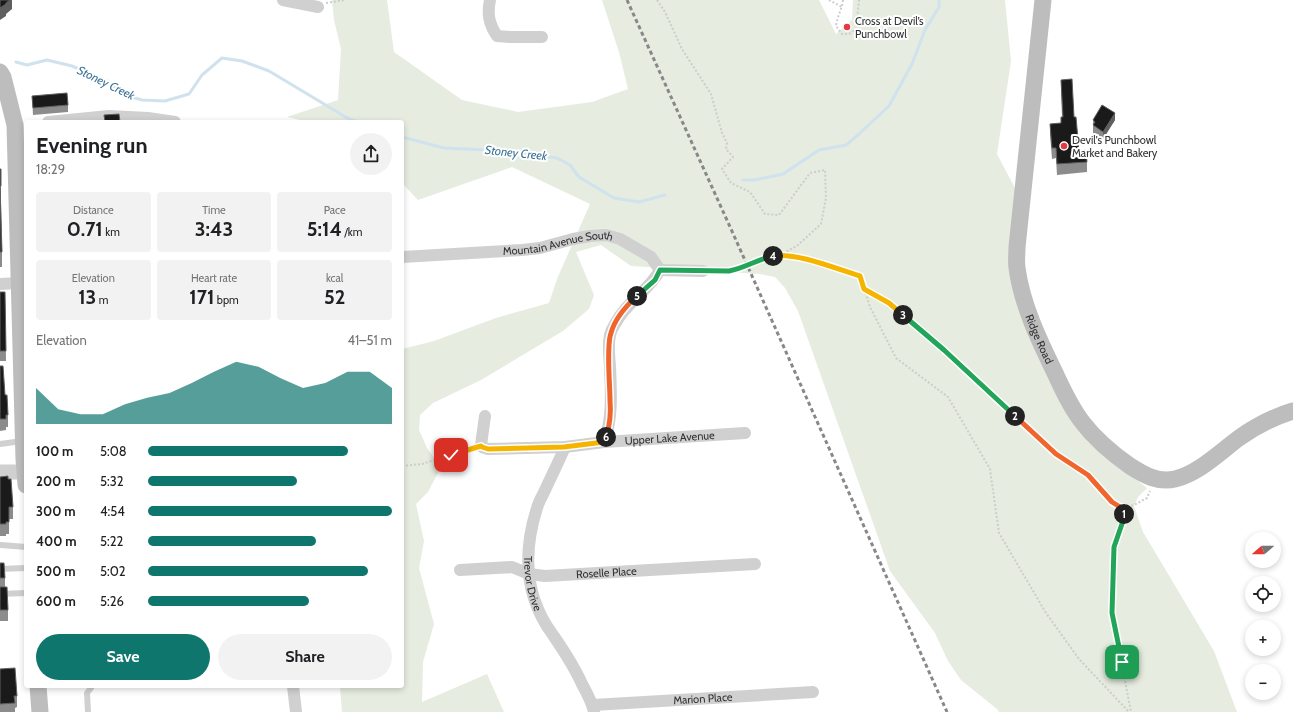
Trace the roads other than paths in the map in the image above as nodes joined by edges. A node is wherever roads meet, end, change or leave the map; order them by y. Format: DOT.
graph roads {
  1 [pos="283,0"];
  2 [pos="490,0"];
  3 [pos="1043,0"];
  4 [pos="318,7"];
  5 [pos="542,37"];
  6 [pos="0,72"];
  7 [pos="79,120"];
  8 [pos="145,120"];
  9 [pos="20,125"];
  10 [pos="404,257"];
  11 [pos="660,270"];
  12 [pos="703,271"];
  13 [pos="22,281"];
  14 [pos="0,284"];
  15 [pos="1293,411"];
  16 [pos="485,416"];
  17 [pos="745,433"];
  18 [pos="23,441"];
  19 [pos="604,442"];
  20 [pos="0,444"];
  21 [pos="564,447"];
  22 [pos="24,453"];
  23 [pos="0,472"];
  24 [pos="24,476"];
  25 [pos="1,545"];
  26 [pos="24,548"];
  27 [pos="755,564"];
  28 [pos="24,568"];
  29 [pos="0,569"];
  30 [pos="460,570"];
  31 [pos="529,574"];
  32 [pos="24,593"];
  33 [pos="0,594"];
  34 [pos="38,688"];
  35 [pos="91,688"];
  36 [pos="293,688"];
  37 [pos="813,692"];
  38 [pos="593,708"];
  39 [pos="40,712"];
  40 [pos="88,712"];
  41 [pos="296,712"];
  1 -- 4 [label="street"];
  2 -- 5 [label="street"];
  3 -- 15 [label="main road, Ridge Road"];
  6 -- 9 [label="main road"];
  7 -- 8 [label="street"];
  9 -- 13 [label="main road"];
  10 -- 11 [label="street, Mountain Avenue South"];
  11 -- 12 [label="street"];
  11 -- 19 [label="street"];
  13 -- 14 [label="street"];
  13 -- 18 [label="main road"];
  16 -- 21 [label="street, Upper Lake Avenue"];
  17 -- 19 [label="street, Upper Lake Avenue"];
  18 -- 20 [label="lane"];
  18 -- 22 [label="main road"];
  19 -- 21 [label="street, Upper Lake Avenue"];
  21 -- 31 [label="street, Trevor Drive"];
  23 -- 24 [label="street"];
  25 -- 26 [label="lane"];
  27 -- 31 [label="street, Roselle Place"];
  28 -- 29 [label="lane"];
  30 -- 31 [label="street, Roselle Place"];
  31 -- 38 [label="street, Trevor Drive"];
  32 -- 33 [label="lane"];
  34 -- 39 [label="main road"];
  35 -- 40 [label="lane"];
  36 -- 41 [label="street"];
  37 -- 38 [label="street, Marion Place"];
}
